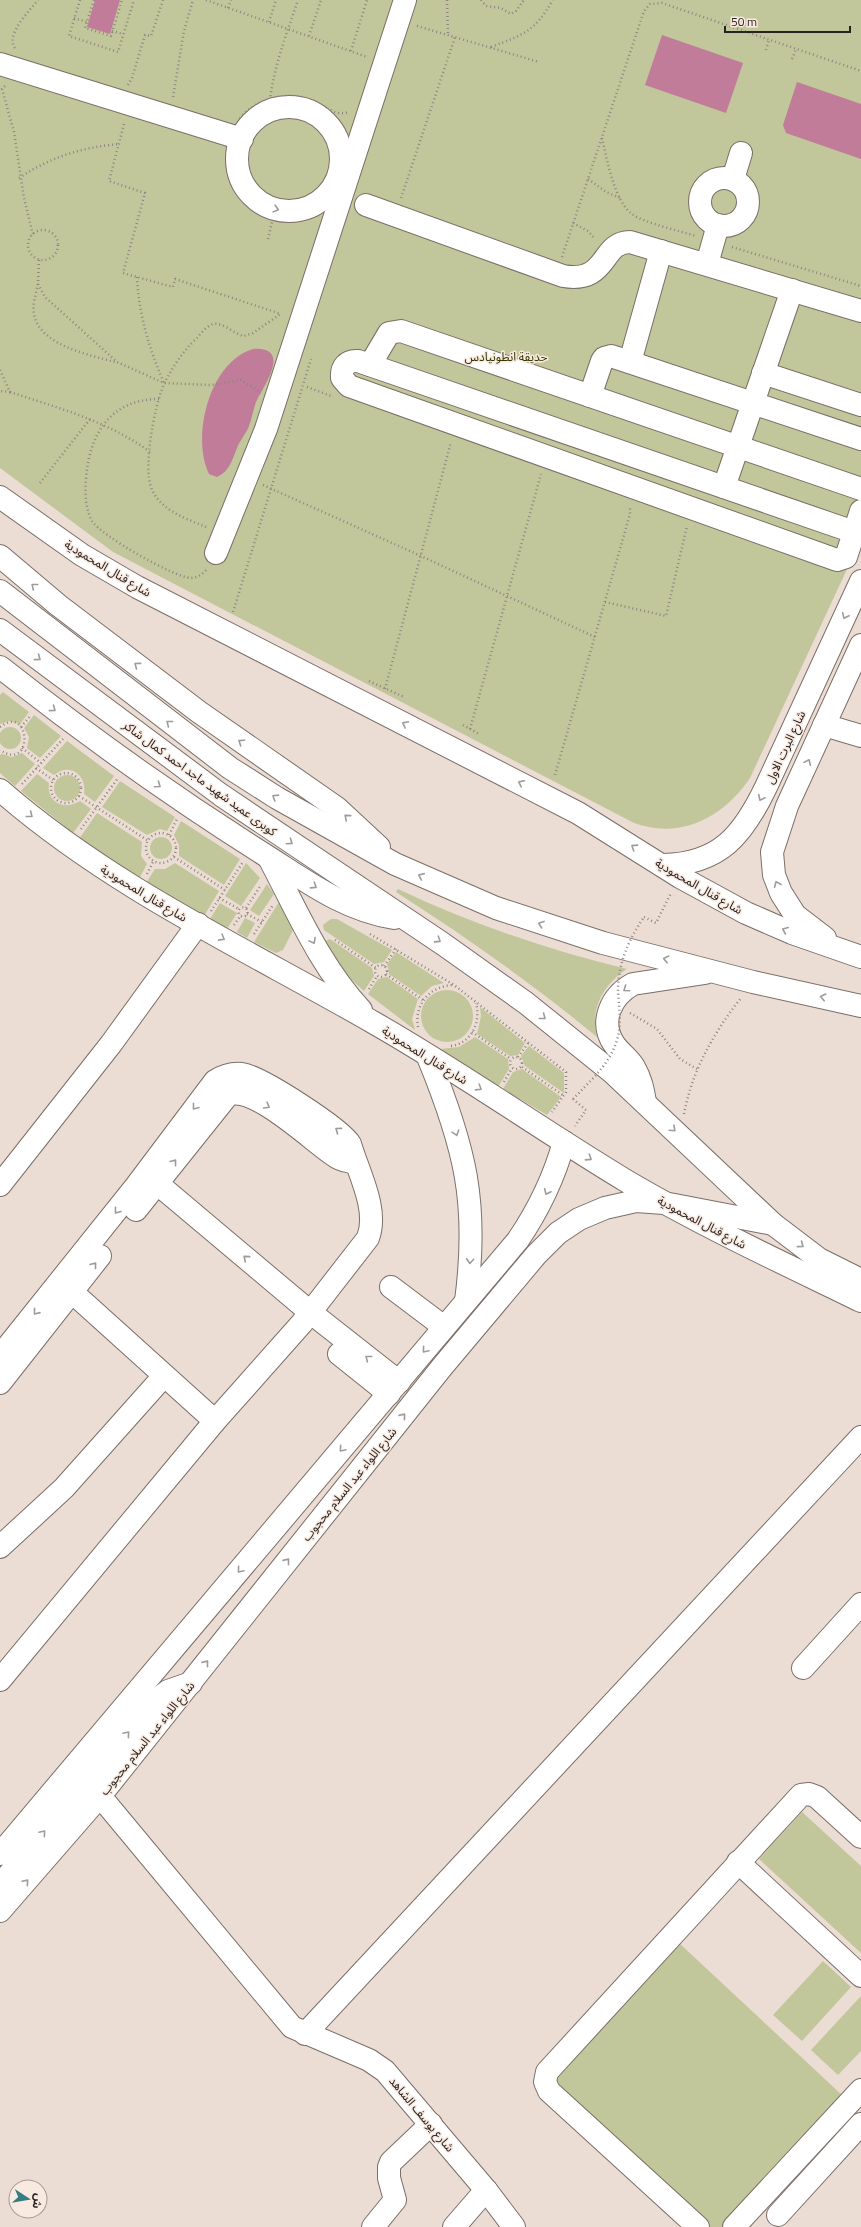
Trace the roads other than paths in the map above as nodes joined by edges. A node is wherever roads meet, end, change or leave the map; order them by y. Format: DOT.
graph roads {
  1 [pos="405,0"];
  2 [pos="0,64"];
  3 [pos="240,130"];
  4 [pos="741,153"];
  5 [pos="341,178"];
  6 [pos="733,179"];
  7 [pos="366,205"];
  8 [pos="716,233"];
  9 [pos="662,251"];
  10 [pos="706,264"];
  11 [pos="792,290"];
  12 [pos="861,311"];
  13 [pos="630,362"];
  14 [pos="370,365"];
  15 [pos="763,373"];
  16 [pos="590,396"];
  17 [pos="753,403"];
  18 [pos="861,405"];
  19 [pos="861,440"];
  20 [pos="738,447"];
  21 [pos="724,487"];
  22 [pos="861,489"];
  23 [pos="0,497"];
  24 [pos="861,511"];
  25 [pos="854,532"];
  26 [pos="220,544"];
  27 [pos="0,556"];
  28 [pos="861,581"];
  29 [pos="0,591"];
  30 [pos="3,632"];
  31 [pos="861,644"];
  32 [pos="0,668"];
  33 [pos="824,725"];
  34 [pos="861,736"];
  35 [pos="0,790"];
  36 [pos="269,857"];
  37 [pos="395,864"];
  38 [pos="671,871"];
  39 [pos="204,919"];
  40 [pos="405,920"];
  41 [pos="852,954"];
  42 [pos="718,971"];
  43 [pos="861,1006"];
  44 [pos="378,1025"];
  45 [pos="437,1052"];
  46 [pos="645,1102"];
  47 [pos="564,1142"];
  48 [pos="146,1184"];
  49 [pos="0,1185"];
  50 [pos="664,1203"];
  51 [pos="774,1224"];
  52 [pos="861,1280"];
  53 [pos="66,1287"];
  54 [pos="392,1287"];
  55 [pos="466,1301"];
  56 [pos="861,1302"];
  57 [pos="306,1317"];
  58 [pos="444,1327"];
  59 [pos="0,1356"];
  60 [pos="163,1377"];
  61 [pos="0,1383"];
  62 [pos="394,1388"];
  63 [pos="215,1422"];
  64 [pos="861,1437"];
  65 [pos="0,1546"];
  66 [pos="861,1604"];
  67 [pos="803,1668"];
  68 [pos="0,1680"];
  69 [pos="190,1683"];
  70 [pos="100,1796"];
  71 [pos="861,1837"];
  72 [pos="0,1854"];
  73 [pos="738,1862"];
  74 [pos="0,1885"];
  75 [pos="0,1911"];
  76 [pos="861,1976"];
  77 [pos="305,2034"];
  78 [pos="861,2090"];
  79 [pos="430,2124"];
  80 [pos="861,2124"];
  81 [pos="486,2190"];
  82 [pos="778,2215"];
  83 [pos="373,2227"];
  84 [pos="454,2227"];
  85 [pos="514,2227"];
  86 [pos="698,2227"];
  87 [pos="734,2227"];
  1 -- 5 [label="main road"];
  2 -- 3 [label="main road"];
  3 -- 5 [label="main road"];
  3 -- 5 [label="main road, one-way"];
  4 -- 6 [label="main road"];
  5 -- 26 [label="main road"];
  6 -- 8 [label="main road"];
  6 -- 8 [label="main road"];
  7 -- 9 [label="main road"];
  8 -- 10 [label="main road"];
  9 -- 10 [label="main road"];
  9 -- 13 [label="main road"];
  10 -- 11 [label="main road"];
  11 -- 12 [label="main road"];
  11 -- 15 [label="main road"];
  13 -- 16 [label="main road"];
  13 -- 17 [label="main road"];
  14 -- 16 [label="main road"];
  14 -- 21 [label="main road"];
  14 -- 25 [label="main road"];
  15 -- 17 [label="main road"];
  15 -- 18 [label="main road"];
  16 -- 20 [label="main road"];
  17 -- 19 [label="main road"];
  17 -- 20 [label="main road"];
  20 -- 21 [label="main road"];
  20 -- 22 [label="main road"];
  21 -- 25 [label="main road"];
  38 -- 23 [label="main road, شارع قنال المحمودية, one-way"];
  24 -- 25 [label="main road"];
  37 -- 27 [label="main road, one-way"];
  28 -- 38 [label="main road, شارع البرت الاول, one-way"];
  37 -- 29 [label="main road, one-way"];
  30 -- 40 [label="main road, كوبرى عميد شهيد ماجد احمد كمال شاكر, one-way"];
  31 -- 33 [label="main road"];
  32 -- 36 [label="main road, one-way"];
  33 -- 34 [label="main road"];
  41 -- 33 [label="main road, one-way"];
  35 -- 39 [label="main road, شارع قنال المحمودية, one-way"];
  36 -- 40 [label="main road, one-way"];
  36 -- 44 [label="main road, one-way"];
  42 -- 37 [label="main road, one-way"];
  41 -- 38 [label="main road, شارع قنال المحمودية, one-way"];
  39 -- 44 [label="main road, شارع قنال المحمودية, one-way"];
  39 -- 49 [label="main road"];
  40 -- 46 [label="main road, كوبرى عميد شهيد ماجد احمد كمال شاكر, one-way"];
  43 -- 42 [label="main road, one-way"];
  42 -- 46 [label="main road, one-way"];
  44 -- 45 [label="main road, شارع قنال المحمودية"];
  45 -- 47 [label="main road, شارع قنال المحمودية, one-way"];
  45 -- 55 [label="main road, one-way"];
  46 -- 51 [label="main road, one-way"];
  47 -- 50 [label="main road, شارع قنال المحمودية, one-way"];
  47 -- 55 [label="main road, one-way"];
  48 -- 53 [label="main road"];
  48 -- 57 [label="main road"];
  48 -- 57 [label="main road"];
  50 -- 51 [label="main road, شارع اللواء عبد السلام محجوب"];
  50 -- 56 [label="main road, شارع قنال المحمودية"];
  69 -- 50 [label="main road, شارع اللواء عبد السلام محجوب, one-way"];
  51 -- 52 [label="main road, one-way"];
  53 -- 59 [label="main road, one-way"];
  53 -- 60 [label="main road"];
  53 -- 61 [label="main road"];
  54 -- 58 [label="main road"];
  55 -- 58 [label="main road"];
  57 -- 62 [label="main road"];
  57 -- 63 [label="main road"];
  58 -- 62 [label="main road, one-way"];
  60 -- 63 [label="main road"];
  60 -- 65 [label="main road"];
  62 -- 72 [label="main road, one-way"];
  63 -- 68 [label="main road"];
  64 -- 77 [label="main road"];
  66 -- 67 [label="main road"];
  69 -- 70 [label="main road, شارع اللواء عبد السلام محجوب"];
  74 -- 69 [label="main road, one-way"];
  75 -- 70 [label="main road, شارع اللواء عبد السلام محجوب, one-way"];
  70 -- 77 [label="main road, شارع يوسف الشاهد"];
  71 -- 73 [label="main road"];
  73 -- 76 [label="main road"];
  73 -- 86 [label="main road"];
  77 -- 79 [label="main road, شارع يوسف الشاهد"];
  78 -- 87 [label="main road"];
  79 -- 81 [label="main road, شارع يوسف الشاهد"];
  79 -- 83 [label="main road"];
  80 -- 82 [label="main road"];
  81 -- 84 [label="main road"];
  81 -- 85 [label="main road, شارع يوسف الشاهد"];
}
